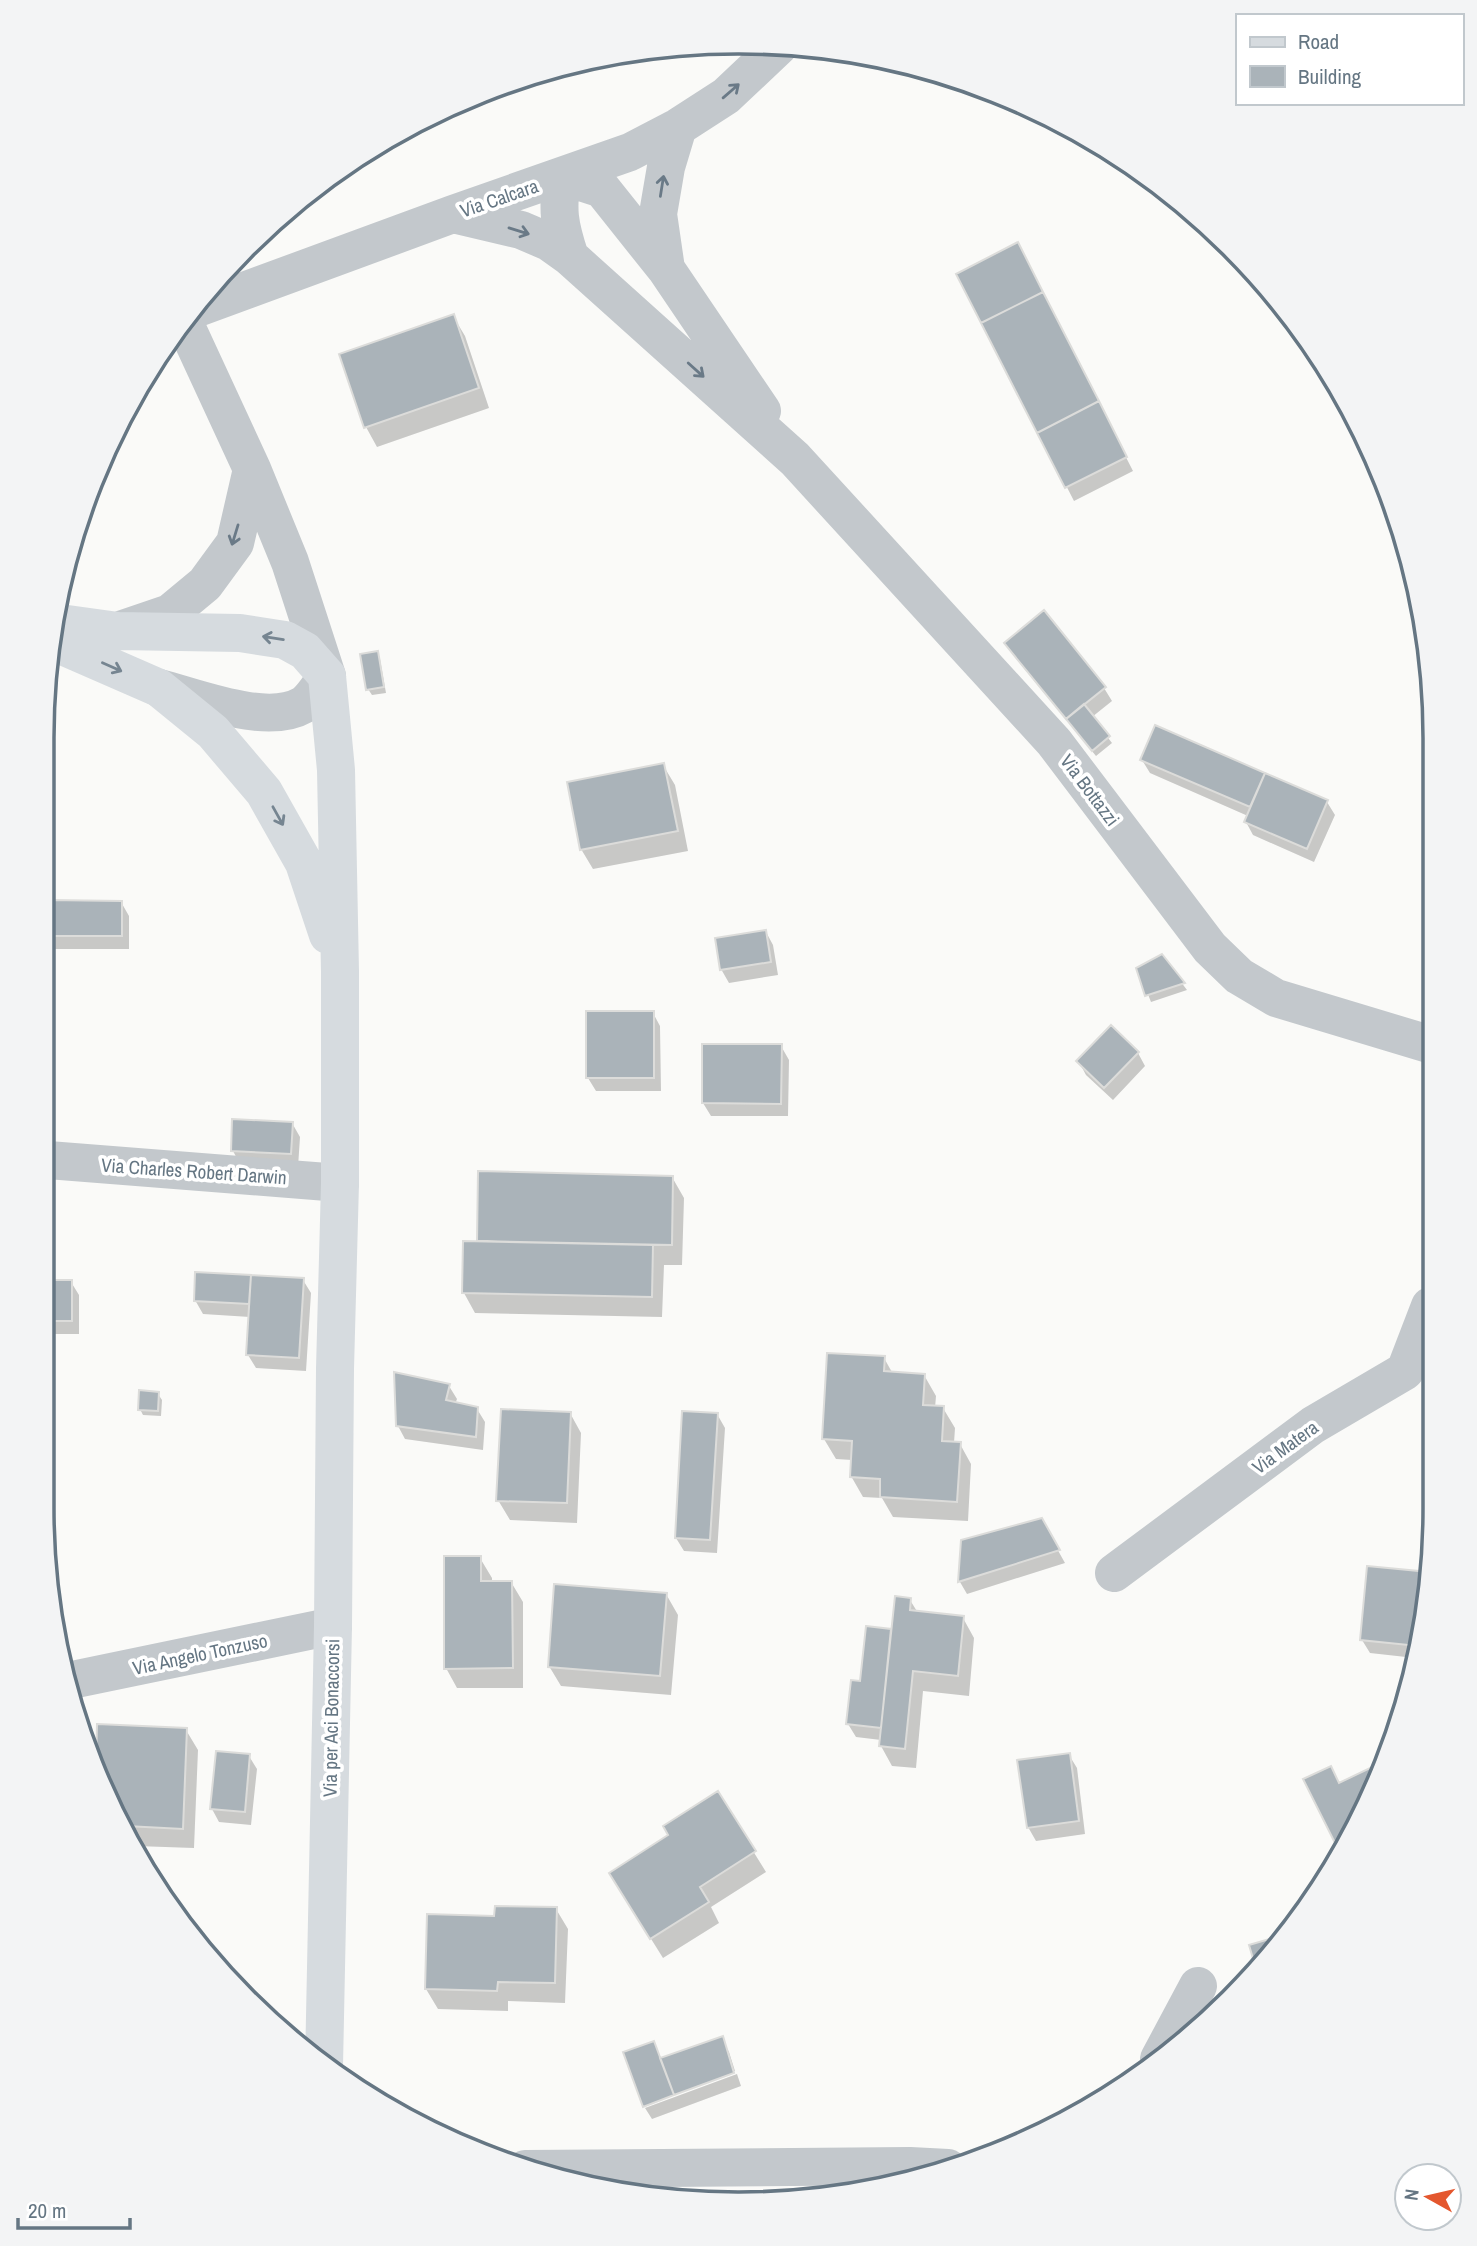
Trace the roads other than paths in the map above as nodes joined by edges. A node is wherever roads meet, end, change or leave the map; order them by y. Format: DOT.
graph roads {
  1 [pos="769,55"];
  2 [pos="678,127"];
  3 [pos="562,176"];
  4 [pos="453,214"];
  5 [pos="570,257"];
  6 [pos="666,269"];
  7 [pos="211,303"];
  8 [pos="189,332"];
  9 [pos="795,459"];
  10 [pos="252,469"];
  11 [pos="64,624"];
  12 [pos="118,631"];
  13 [pos="61,645"];
  14 [pos="327,676"];
  15 [pos="159,688"];
  16 [pos="340,972"];
  17 [pos="1423,1042"];
  18 [pos="54,1160"];
  19 [pos="340,1182"];
  20 [pos="1423,1324"];
  21 [pos="1114,1573"];
  22 [pos="332,1626"];
  23 [pos="77,1679"];
  24 [pos="1198,1986"];
  25 [pos="1169,2039"];
  26 [pos="324,2052"];
  27 [pos="921,2167"];
  28 [pos="564,2169"];
  2 -- 1 [label="street, Via Calcara, one-way"];
  2 -- 3 [label="street, Via Calcara"];
  6 -- 2 [label="street, one-way"];
  3 -- 4 [label="street, Via Calcara"];
  3 -- 5 [label="street"];
  3 -- 6 [label="street"];
  4 -- 5 [label="street, one-way"];
  4 -- 7 [label="street, Via Calcara"];
  5 -- 9 [label="street, one-way"];
  6 -- 9 [label="street"];
  8 -- 10 [label="street"];
  9 -- 17 [label="street, Via Bottazzi"];
  10 -- 12 [label="street, one-way"];
  10 -- 14 [label="street"];
  11 -- 12 [label="main road"];
  14 -- 12 [label="main road, one-way"];
  13 -- 15 [label="main road, one-way"];
  14 -- 15 [label="street"];
  14 -- 16 [label="main road, Via per Aci Bonaccorsi"];
  15 -- 16 [label="main road, one-way"];
  16 -- 19 [label="main road, Via per Aci Bonaccorsi"];
  18 -- 19 [label="street, Via Charles Robert Darwin"];
  19 -- 22 [label="main road, Via per Aci Bonaccorsi"];
  20 -- 21 [label="street, Via Matera"];
  22 -- 23 [label="street, Via Angelo Tonzuso"];
  22 -- 26 [label="main road, Via per Aci Bonaccorsi"];
  24 -- 25 [label="street"];
  27 -- 28 [label="street"];
}
